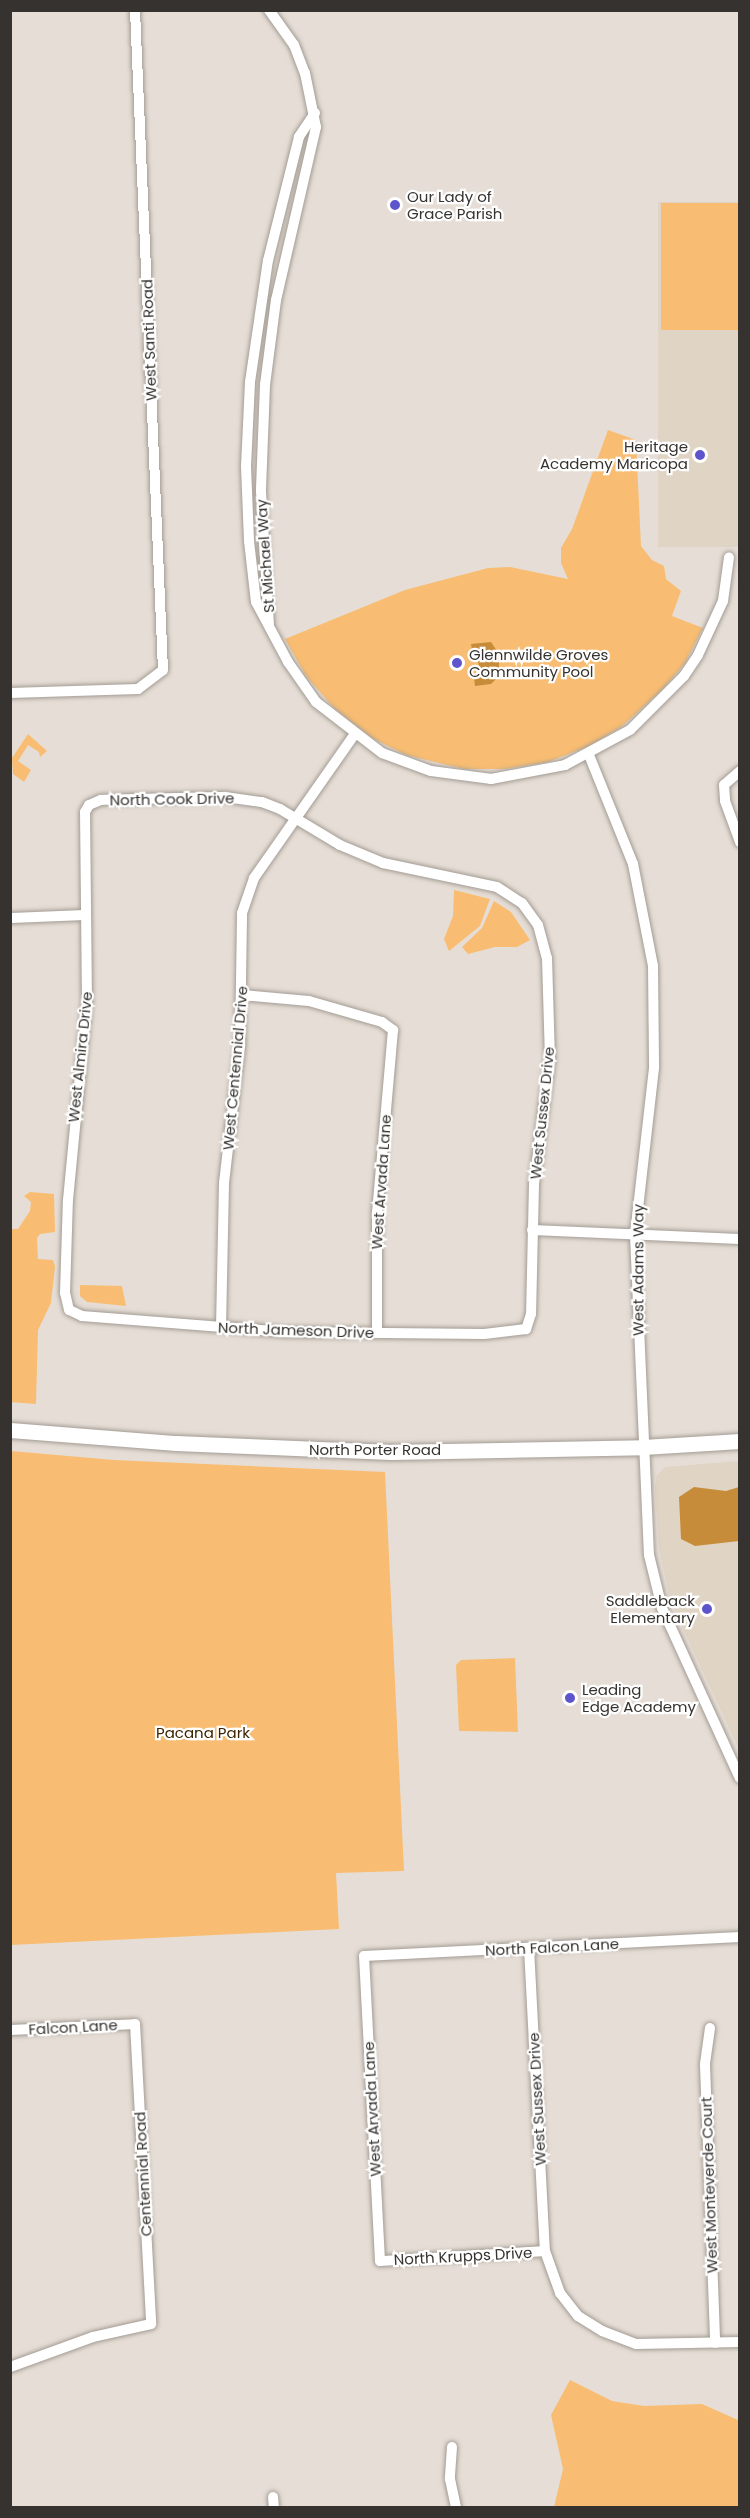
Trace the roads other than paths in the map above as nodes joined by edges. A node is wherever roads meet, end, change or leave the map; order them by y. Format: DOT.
graph roads {
  1 [pos="135,10"];
  2 [pos="269,10"];
  3 [pos="315,113"];
  4 [pos="729,557"];
  5 [pos="269,624"];
  6 [pos="10,693"];
  7 [pos="354,735"];
  8 [pos="589,755"];
  9 [pos="740,771"];
  10 [pos="88,805"];
  11 [pos="296,819"];
  12 [pos="740,842"];
  13 [pos="522,903"];
  14 [pos="86,915"];
  15 [pos="10,918"];
  16 [pos="242,995"];
  17 [pos="532,1230"];
  18 [pos="635,1235"];
  19 [pos="740,1239"];
  20 [pos="69,1310"];
  21 [pos="221,1327"];
  22 [pos="526,1329"];
  23 [pos="377,1333"];
  24 [pos="10,1430"];
  25 [pos="740,1441"];
  26 [pos="643,1447"];
  27 [pos="740,1778"];
  28 [pos="740,1937"];
  29 [pos="530,1948"];
  30 [pos="364,1956"];
  31 [pos="135,2024"];
  32 [pos="710,2028"];
  33 [pos="10,2030"];
  34 [pos="545,2251"];
  35 [pos="380,2261"];
  36 [pos="740,2342"];
  37 [pos="715,2343"];
  38 [pos="10,2367"];
  39 [pos="452,2447"];
  40 [pos="456,2508"];
  1 -- 6 [label="street, West Santi Road"];
  2 -- 3 [label="street, St Michael Way"];
  3 -- 5 [label="street, St Michael Way"];
  3 -- 5 [label="street, St Michael Way"];
  4 -- 8 [label="street"];
  5 -- 7 [label="street"];
  7 -- 8 [label="street"];
  7 -- 11 [label="street, West Centennial Drive"];
  8 -- 18 [label="street, West Adams Way"];
  9 -- 12 [label="street"];
  10 -- 11 [label="street, North Cook Drive"];
  10 -- 14 [label="street, West Almira Drive"];
  11 -- 13 [label="street, North Cook Drive"];
  11 -- 16 [label="street, West Centennial Drive"];
  13 -- 17 [label="street, West Sussex Drive"];
  14 -- 15 [label="street"];
  14 -- 20 [label="street, West Almira Drive"];
  16 -- 21 [label="street, West Centennial Drive"];
  16 -- 23 [label="street, West Arvada Lane"];
  17 -- 18 [label="street"];
  17 -- 22 [label="street, West Sussex Drive"];
  18 -- 19 [label="street"];
  18 -- 26 [label="street, West Adams Way"];
  20 -- 21 [label="street, North Jameson Drive"];
  21 -- 23 [label="street, North Jameson Drive"];
  22 -- 23 [label="street, North Jameson Drive"];
  24 -- 26 [label="street, North Porter Road"];
  25 -- 26 [label="street, North Porter Road"];
  26 -- 27 [label="street, West Adams Way"];
  28 -- 29 [label="street, North Falcon Lane"];
  29 -- 30 [label="street, North Falcon Lane"];
  29 -- 34 [label="street, West Sussex Drive"];
  30 -- 35 [label="street, West Arvada Lane"];
  31 -- 33 [label="street, Falcon Lane"];
  31 -- 38 [label="street, Centennial Road"];
  32 -- 37 [label="street, West Monteverde Court"];
  34 -- 35 [label="street, North Krupps Drive"];
  34 -- 37 [label="street, West Sussex Drive"];
  36 -- 37 [label="street, West Sussex Drive"];
  39 -- 40 [label="street"];
}
